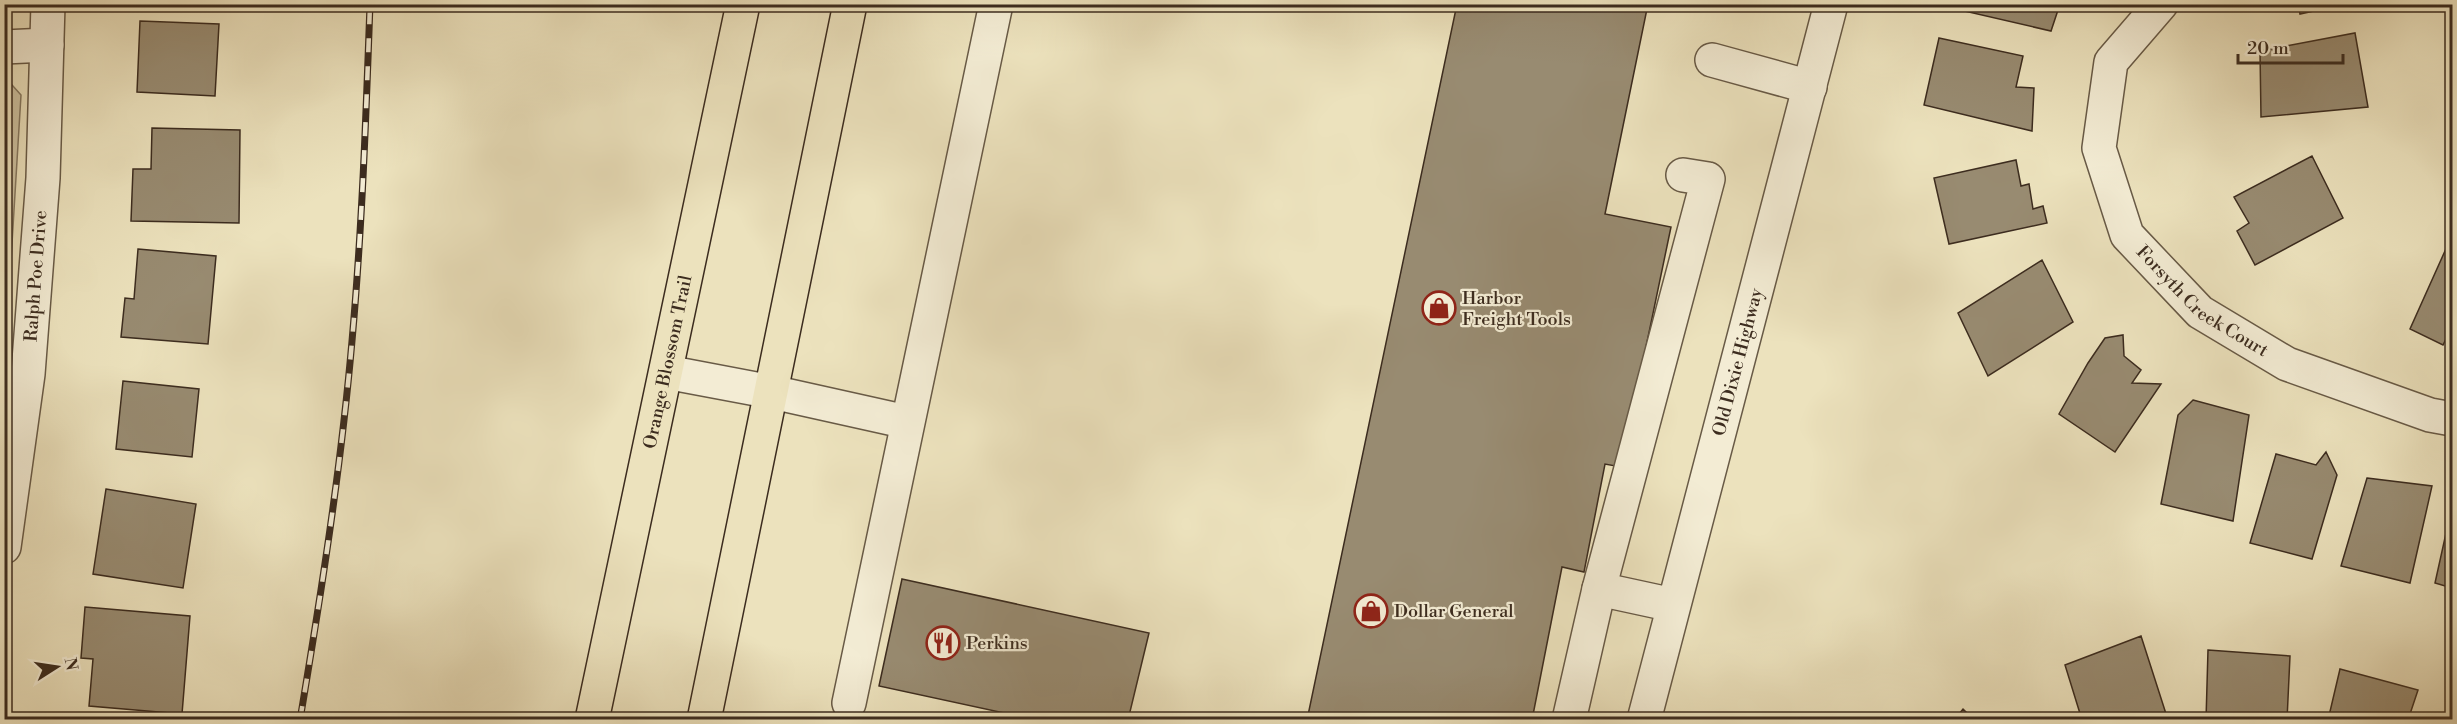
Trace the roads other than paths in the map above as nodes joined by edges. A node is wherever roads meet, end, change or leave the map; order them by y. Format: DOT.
graph roads {
  1 [pos="48,4"];
  2 [pos="743,4"];
  3 [pos="850,4"];
  4 [pos="996,4"];
  5 [pos="1831,4"];
  6 [pos="2161,4"];
  7 [pos="47,45"];
  8 [pos="4,47"];
  9 [pos="1712,60"];
  10 [pos="1810,87"];
  11 [pos="1683,175"];
  12 [pos="666,372"];
  13 [pos="772,392"];
  14 [pos="2452,419"];
  15 [pos="907,422"];
  16 [pos="4,547"];
  17 [pos="1599,589"];
  18 [pos="1673,605"];
  19 [pos="849,703"];
  20 [pos="592,720"];
  21 [pos="704,720"];
  22 [pos="1569,720"];
  23 [pos="1644,720"];
  1 -- 7 [label="street, Ralph Poe Drive"];
  2 -- 12 [label="main road, Orange Blossom Trail"];
  3 -- 13 [label="main road"];
  4 -- 15 [label="street"];
  5 -- 10 [label="street, Old Dixie Highway"];
  6 -- 14 [label="street, Forsyth Creek Court"];
  7 -- 8 [label="street"];
  7 -- 16 [label="street, Ralph Poe Drive"];
  9 -- 10 [label="street"];
  10 -- 18 [label="street, Old Dixie Highway"];
  11 -- 17 [label="street"];
  12 -- 13 [label="street"];
  12 -- 20 [label="main road, Orange Blossom Trail"];
  13 -- 15 [label="street"];
  13 -- 21 [label="main road"];
  15 -- 19 [label="street"];
  17 -- 18 [label="street"];
  17 -- 22 [label="street"];
  18 -- 23 [label="street, Old Dixie Highway"];
}
